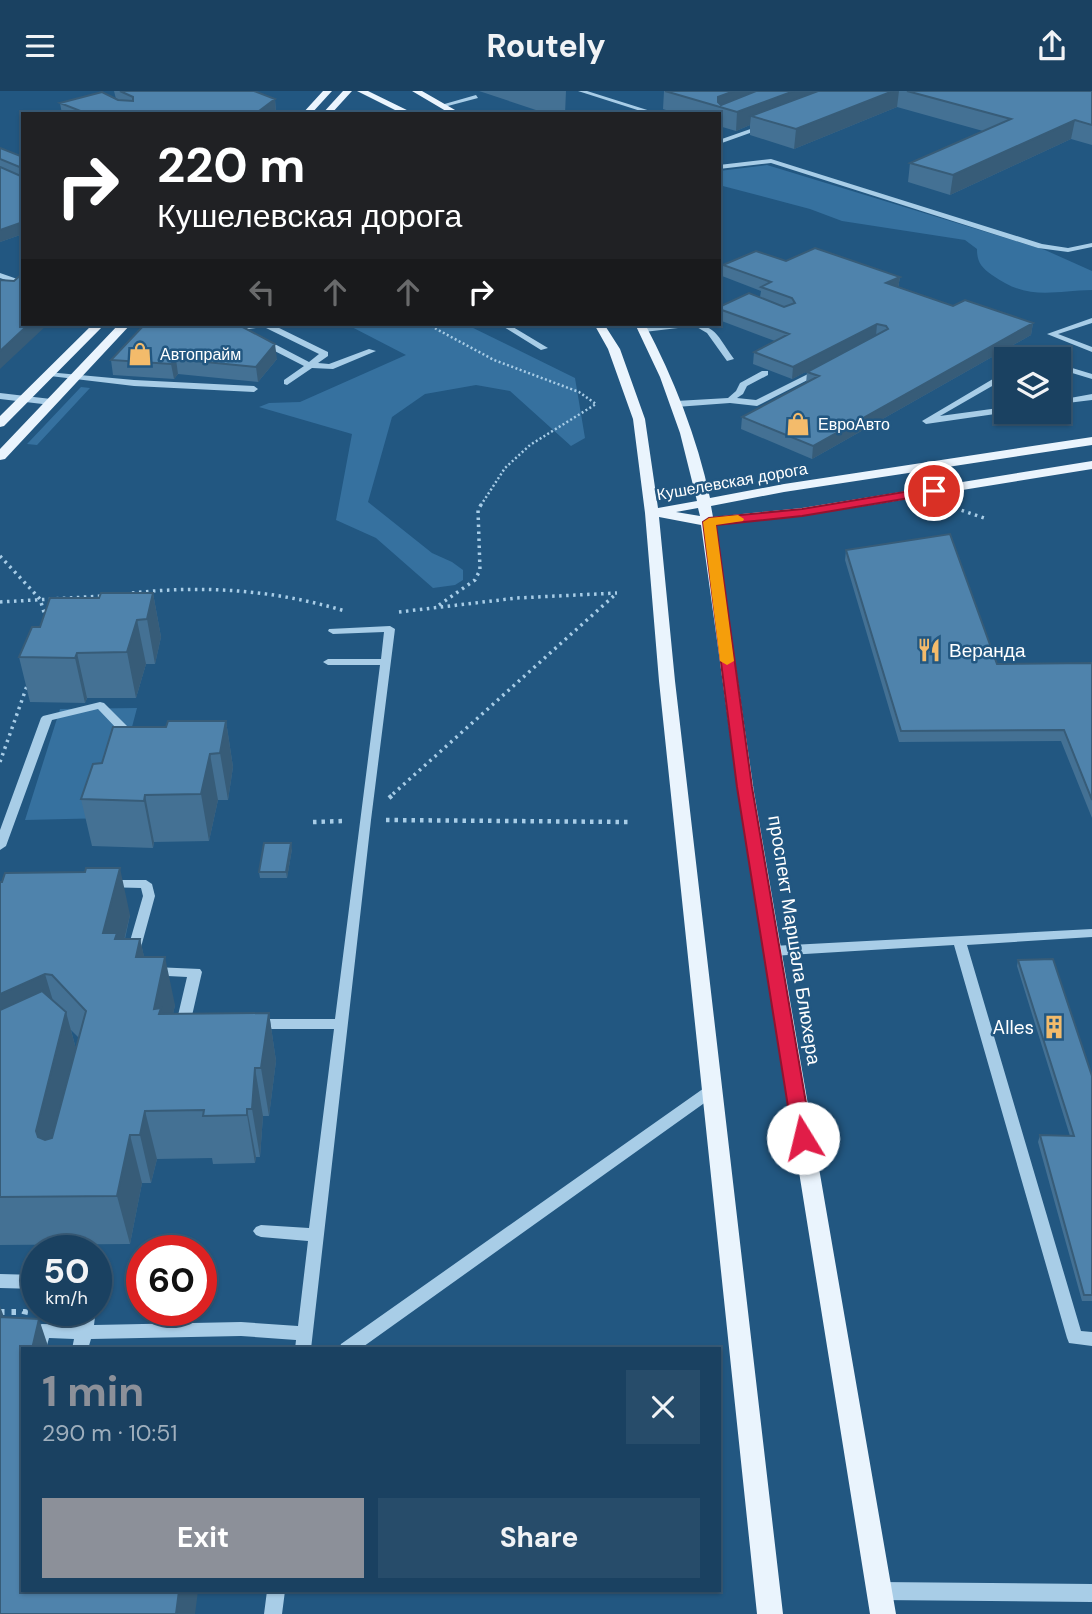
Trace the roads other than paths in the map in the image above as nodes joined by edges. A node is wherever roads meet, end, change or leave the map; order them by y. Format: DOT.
graph roads {
  1 [pos="328,91"];
  2 [pos="348,91"];
  3 [pos="361,91"];
  4 [pos="416,91"];
  5 [pos="582,91"];
  6 [pos="476,97"];
  7 [pos="444,105"];
  8 [pos="308,112"];
  9 [pos="328,112"];
  10 [pos="407,112"];
  11 [pos="455,112"];
  12 [pos="650,112"];
  13 [pos="768,124"];
  14 [pos="721,133"];
  15 [pos="735,137"];
  16 [pos="721,141"];
  17 [pos="721,167"];
  18 [pos="1090,248"];
  19 [pos="0,275"];
  20 [pos="21,282"];
  21 [pos="1092,320"];
  22 [pos="97,326"];
  23 [pos="123,326"];
  24 [pos="229,326"];
  25 [pos="254,326"];
  26 [pos="269,326"];
  27 [pos="506,326"];
  28 [pos="600,326"];
  29 [pos="660,326"];
  30 [pos="700,326"];
  31 [pos="642,327"];
  32 [pos="242,328"];
  33 [pos="544,348"];
  34 [pos="1092,350"];
  35 [pos="372,351"];
  36 [pos="730,359"];
  37 [pos="834,364"];
  38 [pos="309,365"];
  39 [pos="1071,370"];
  40 [pos="765,373"];
  41 [pos="50,374"];
  42 [pos="75,376"];
  43 [pos="1092,377"];
  44 [pos="288,382"];
  45 [pos="994,382"];
  46 [pos="254,389"];
  47 [pos="0,396"];
  48 [pos="1092,397"];
  49 [pos="24,399"];
  50 [pos="730,400"];
  51 [pos="1071,400"];
  52 [pos="51,402"];
  53 [pos="676,404"];
  54 [pos="994,412"];
  55 [pos="0,423"];
  56 [pos="1092,441"];
  57 [pos="0,456"];
  58 [pos="1092,465"];
  59 [pos="705,502"];
  60 [pos="652,513"];
  61 [pos="709,522"];
  62 [pos="333,631"];
  63 [pos="384,661"];
  64 [pos="328,662"];
  65 [pos="117,754"];
  66 [pos="0,846"];
  67 [pos="97,884"];
  68 [pos="1092,933"];
  69 [pos="960,940"];
  70 [pos="772,951"];
  71 [pos="197,1024"];
  72 [pos="239,1024"];
  73 [pos="340,1024"];
  74 [pos="712,1090"];
  75 [pos="261,1231"];
  76 [pos="316,1235"];
  77 [pos="0,1281"];
  78 [pos="21,1282"];
  79 [pos="85,1326"];
  80 [pos="84,1332"];
  81 [pos="1092,1339"];
  82 [pos="304,1342"];
  83 [pos="38,1347"];
  84 [pos="80,1347"];
  85 [pos="350,1347"];
  86 [pos="879,1591"];
  87 [pos="276,1592"];
  88 [pos="1092,1593"];
  89 [pos="273,1614"];
  90 [pos="770,1614"];
  91 [pos="883,1614"];
  1 -- 8 [label="main road"];
  2 -- 9 [label="main road"];
  3 -- 10 [label="main road"];
  4 -- 7 [label="main road"];
  5 -- 12 [label="street"];
  6 -- 7 [label="street"];
  7 -- 11 [label="main road"];
  13 -- 15 [label="street"];
  14 -- 15 [label="street"];
  15 -- 16 [label="street"];
  17 -- 18 [label="street"];
  19 -- 20 [label="street"];
  21 -- 34 [label="street"];
  22 -- 41 [label="main road"];
  23 -- 42 [label="main road"];
  24 -- 32 [label="street"];
  25 -- 32 [label="street"];
  26 -- 38 [label="street"];
  27 -- 33 [label="street"];
  28 -- 60 [label="main road"];
  29 -- 31 [label="street"];
  30 -- 36 [label="street"];
  31 -- 53 [label="main road, проспект Маршала Блюхера"];
  32 -- 38 [label="street"];
  35 -- 38 [label="street"];
  37 -- 50 [label="street"];
  38 -- 44 [label="street"];
  39 -- 43 [label="street"];
  40 -- 50 [label="street"];
  41 -- 42 [label="street"];
  41 -- 49 [label="main road"];
  42 -- 46 [label="street"];
  42 -- 52 [label="main road"];
  45 -- 54 [label="street"];
  47 -- 49 [label="street"];
  48 -- 51 [label="street"];
  49 -- 52 [label="street"];
  49 -- 55 [label="main road"];
  50 -- 53 [label="street"];
  52 -- 57 [label="main road"];
  53 -- 59 [label="main road, проспект Маршала Блюхера"];
  56 -- 59 [label="main road, Кушелевская дорога"];
  58 -- 61 [label="main road, Кушелевская дорога"];
  59 -- 60 [label="main road, Кушелевская дорога"];
  59 -- 61 [label="main road, проспект Маршала Блюхера"];
  60 -- 61 [label="main road, Кушелевская дорога"];
  60 -- 74 [label="main road"];
  61 -- 70 [label="main road, проспект Маршала Блюхера"];
  62 -- 63 [label="street"];
  63 -- 64 [label="street"];
  63 -- 73 [label="street"];
  65 -- 66 [label="street"];
  67 -- 71 [label="street"];
  68 -- 69 [label="street"];
  69 -- 70 [label="street"];
  69 -- 81 [label="street"];
  70 -- 86 [label="main road, проспект Маршала Блюхера"];
  72 -- 73 [label="street"];
  73 -- 76 [label="street"];
  74 -- 85 [label="street"];
  74 -- 90 [label="main road"];
  75 -- 76 [label="street"];
  76 -- 82 [label="street"];
  77 -- 78 [label="street"];
  79 -- 80 [label="street"];
  80 -- 82 [label="street"];
  80 -- 83 [label="street"];
  80 -- 84 [label="street"];
  86 -- 88 [label="street"];
  86 -- 91 [label="main road, проспект Маршала Блюхера"];
  87 -- 89 [label="street"];
}
